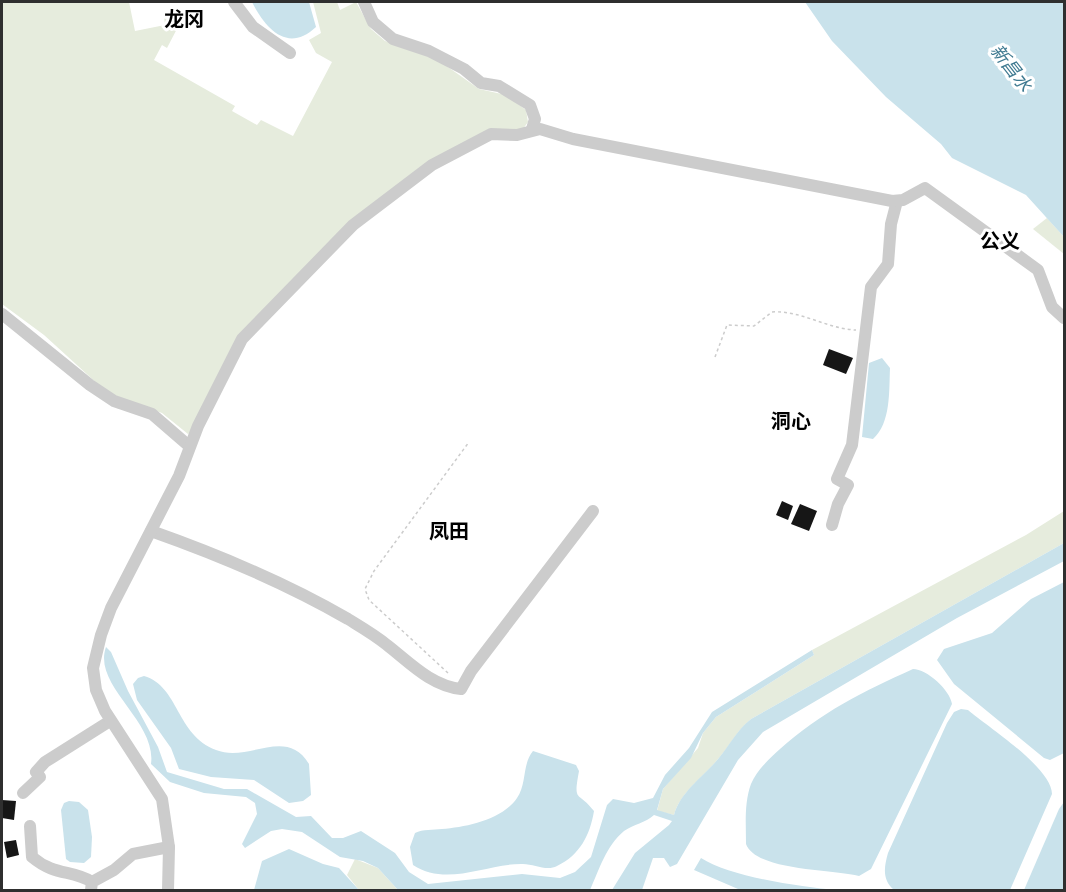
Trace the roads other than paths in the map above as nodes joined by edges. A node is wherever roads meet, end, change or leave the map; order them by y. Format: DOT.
graph roads {
  1 [pos="234,2"];
  2 [pos="364,2"];
  3 [pos="290,52"];
  4 [pos="532,129"];
  5 [pos="897,201"];
  6 [pos="2,314"];
  7 [pos="1065,318"];
  8 [pos="189,446"];
  9 [pos="593,511"];
  10 [pos="831,525"];
  11 [pos="151,531"];
  12 [pos="110,721"];
  13 [pos="23,793"];
  14 [pos="30,826"];
  15 [pos="169,847"];
  16 [pos="92,886"];
  17 [pos="168,891"];
  1 -- 3 [label="street"];
  2 -- 4 [label="street"];
  4 -- 5 [label="street"];
  4 -- 8 [label="street"];
  5 -- 7 [label="street"];
  5 -- 10 [label="street"];
  6 -- 8 [label="street"];
  8 -- 11 [label="street"];
  9 -- 11 [label="street"];
  11 -- 12 [label="street"];
  12 -- 13 [label="street"];
  12 -- 15 [label="street"];
  14 -- 16 [label="street"];
  15 -- 16 [label="street"];
  15 -- 17 [label="street"];
}
